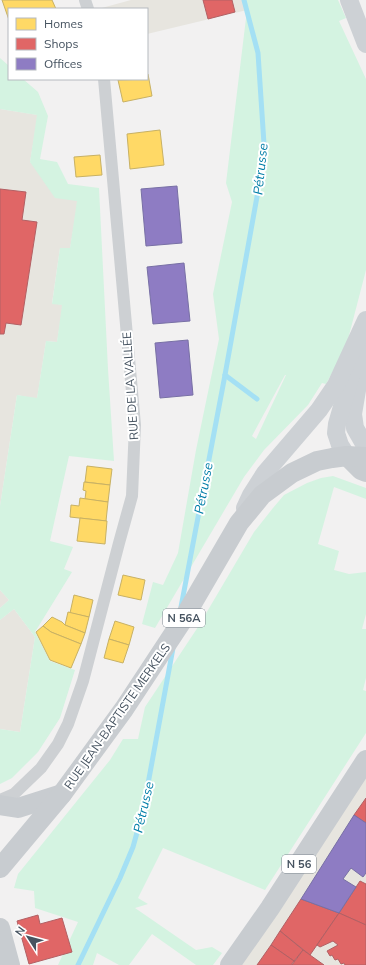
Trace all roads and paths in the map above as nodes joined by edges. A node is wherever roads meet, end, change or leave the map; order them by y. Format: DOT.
graph roads {
  1 [pos="348,0"];
  2 [pos="366,44"];
  3 [pos="104,80"];
  4 [pos="366,320"];
  5 [pos="366,325"];
  6 [pos="366,335"];
  7 [pos="366,446"];
  8 [pos="357,456"];
  9 [pos="366,472"];
  10 [pos="239,523"];
  11 [pos="366,760"];
  12 [pos="62,794"];
  13 [pos="0,800"];
  14 [pos="0,805"];
  15 [pos="0,868"];
  16 [pos="0,928"];
  17 [pos="10,965"];
  18 [pos="230,965"];
  1 -- 2 [label="main road"];
  3 -- 13 [label="street, RUE DE LA VALLÉE"];
  4 -- 10 [label="main road"];
  5 -- 8 [label="main road"];
  6 -- 7 [label="main road"];
  8 -- 9 [label="main road"];
  8 -- 10 [label="main road, RUE JEAN-BAPTISTE MERKELS / N 56A"];
  10 -- 12 [label="main road, RUE JEAN-BAPTISTE MERKELS / N 56A"];
  11 -- 18 [label="main road, N 56"];
  12 -- 14 [label="main road"];
  12 -- 15 [label="main road, RUE JEAN-BAPTISTE MERKELS / N 56A"];
  16 -- 17 [label="main road"];
}
